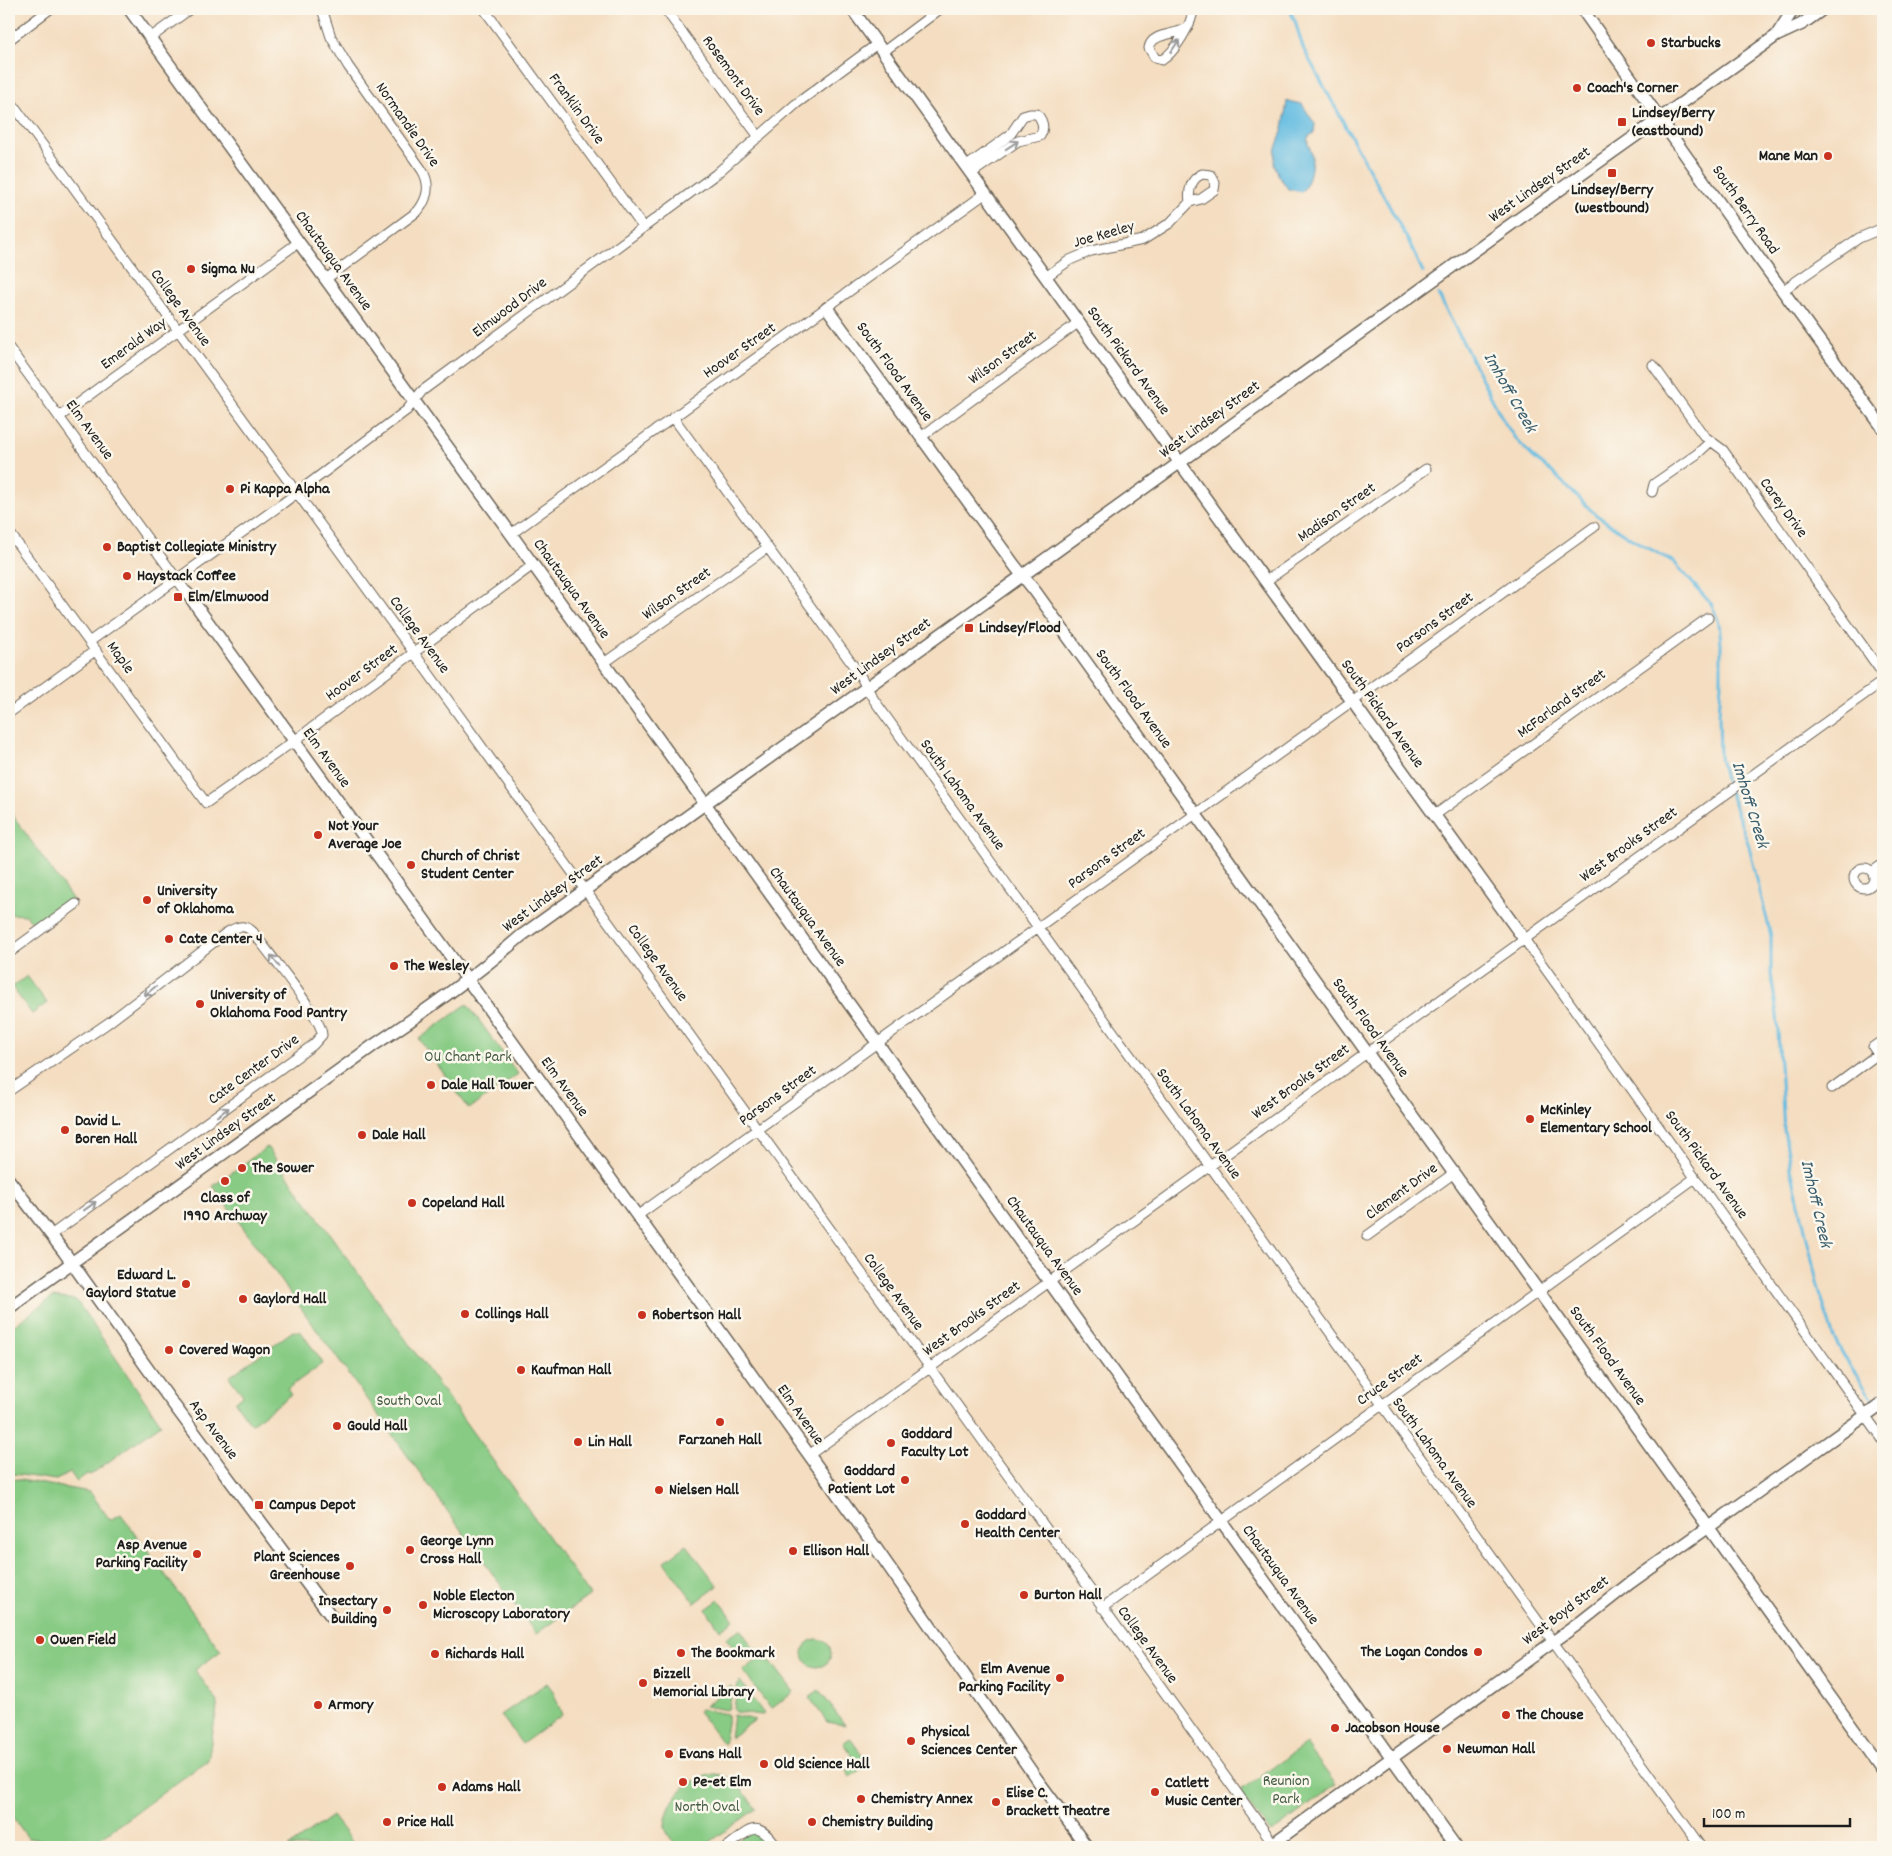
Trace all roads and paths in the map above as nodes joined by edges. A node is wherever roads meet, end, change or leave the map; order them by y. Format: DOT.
graph roads {
  1 [pos="50,9"];
  2 [pos="129,9"];
  3 [pos="190,9"];
  4 [pos="322,9"];
  5 [pos="484,9"];
  6 [pos="665,9"];
  7 [pos="852,9"];
  8 [pos="940,9"];
  9 [pos="1193,9"];
  10 [pos="1582,9"];
  11 [pos="1797,9"];
  12 [pos="1823,9"];
  13 [pos="1186,28"];
  14 [pos="1776,36"];
  15 [pos="150,38"];
  16 [pos="9,40"];
  17 [pos="880,48"];
  18 [pos="9,99"];
  19 [pos="1661,119"];
  20 [pos="759,136"];
  21 [pos="970,170"];
  22 [pos="986,192"];
  23 [pos="1190,202"];
  24 [pos="643,227"];
  25 [pos="1883,228"];
  26 [pos="299,242"];
  27 [pos="1047,276"];
  28 [pos="326,279"];
  29 [pos="1782,291"];
  30 [pos="827,308"];
  31 [pos="1079,322"];
  32 [pos="178,330"];
  33 [pos="9,348"];
  34 [pos="1653,365"];
  35 [pos="415,401"];
  36 [pos="59,417"];
  37 [pos="672,417"];
  38 [pos="1883,428"];
  39 [pos="921,437"];
  40 [pos="1710,442"];
  41 [pos="1180,462"];
  42 [pos="1426,469"];
  43 [pos="1652,492"];
  44 [pos="296,493"];
  45 [pos="1594,526"];
  46 [pos="9,532"];
  47 [pos="511,534"];
  48 [pos="767,548"];
  49 [pos="533,565"];
  50 [pos="1022,576"];
  51 [pos="176,579"];
  52 [pos="1266,581"];
  53 [pos="187,593"];
  54 [pos="1708,618"];
  55 [pos="89,642"];
  56 [pos="96,650"];
  57 [pos="414,653"];
  58 [pos="604,664"];
  59 [pos="1883,674"];
  60 [pos="1883,681"];
  61 [pos="867,687"];
  62 [pos="1353,701"];
  63 [pos="9,713"];
  64 [pos="294,741"];
  65 [pos="206,803"];
  66 [pos="705,803"];
  67 [pos="1196,814"];
  68 [pos="1435,815"];
  69 [pos="1883,864"];
  70 [pos="1872,872"];
  71 [pos="585,890"];
  72 [pos="76,904"];
  73 [pos="1038,927"];
  74 [pos="1524,939"];
  75 [pos="9,953"];
  76 [pos="468,980"];
  77 [pos="1883,1040"];
  78 [pos="878,1043"];
  79 [pos="1367,1052"];
  80 [pos="1878,1054"];
  81 [pos="1832,1088"];
  82 [pos="9,1091"];
  83 [pos="758,1130"];
  84 [pos="1210,1166"];
  85 [pos="1454,1173"];
  86 [pos="1695,1178"];
  87 [pos="9,1180"];
  88 [pos="637,1216"];
  89 [pos="51,1235"];
  90 [pos="1367,1236"];
  91 [pos="71,1263"];
  92 [pos="1049,1282"];
  93 [pos="1539,1291"];
  94 [pos="9,1308"];
  95 [pos="929,1368"];
  96 [pos="1883,1403"];
  97 [pos="1381,1405"];
  98 [pos="1867,1414"];
  99 [pos="1883,1440"];
  100 [pos="809,1456"];
  101 [pos="1220,1520"];
  102 [pos="1709,1527"];
  103 [pos="1102,1608"];
  104 [pos="331,1616"];
  105 [pos="1553,1641"];
  106 [pos="1392,1758"];
  107 [pos="1883,1770"];
  108 [pos="1272,1846"];
  109 [pos="727,1847"];
  110 [pos="777,1847"];
  111 [pos="1087,1847"];
  112 [pos="1456,1847"];
  113 [pos="1701,1847"];
  1 -- 16 [label="street"];
  2 -- 15 [label="street, Chautauqua Avenue"];
  3 -- 15 [label="street"];
  4 -- 28 [label="street, Normandie Drive"];
  5 -- 24 [label="street, Franklin Drive"];
  6 -- 20 [label="street, Rosemont Drive"];
  7 -- 17 [label="street, South Pickard Avenue"];
  8 -- 17 [label="street, Elmwood Drive"];
  9 -- 13 [label="street"];
  10 -- 19 [label="street, South Berry Road"];
  11 -- 14 [label="street, West Lindsey Street"];
  12 -- 14 [label="street, West Lindsey Street"];
  14 -- 19 [label="street, West Lindsey Street"];
  15 -- 26 [label="street, Chautauqua Avenue"];
  17 -- 20 [label="street, Elmwood Drive"];
  17 -- 21 [label="street, South Pickard Avenue"];
  18 -- 32 [label="street, College Avenue"];
  19 -- 29 [label="street, South Berry Road"];
  19 -- 41 [label="street, West Lindsey Street"];
  20 -- 24 [label="street, Elmwood Drive"];
  21 -- 21 [label="street, one-way"];
  21 -- 22 [label="street, South Pickard Avenue"];
  22 -- 27 [label="street, South Pickard Avenue"];
  22 -- 30 [label="street, Hoover Street"];
  23 -- 27 [label="street, Joe Keeley"];
  24 -- 35 [label="street, Elmwood Drive"];
  25 -- 29 [label="street"];
  26 -- 28 [label="street, Chautauqua Avenue"];
  26 -- 32 [label="street, Emerald Way"];
  27 -- 31 [label="street, South Pickard Avenue"];
  28 -- 35 [label="street, Chautauqua Avenue"];
  29 -- 38 [label="street, South Berry Road"];
  30 -- 37 [label="street, Hoover Street"];
  30 -- 39 [label="street, South Flood Avenue"];
  31 -- 39 [label="street, Wilson Street"];
  31 -- 41 [label="street, South Pickard Avenue"];
  32 -- 36 [label="street, Emerald Way"];
  32 -- 44 [label="street, College Avenue"];
  33 -- 36 [label="street, Elm Avenue"];
  34 -- 40 [label="street, Carey Drive"];
  35 -- 44 [label="street, Elmwood Drive"];
  35 -- 47 [label="street, Chautauqua Avenue"];
  36 -- 51 [label="street, Elm Avenue"];
  37 -- 47 [label="street, Hoover Street"];
  37 -- 48 [label="street, South Lahoma Avenue"];
  39 -- 50 [label="street, South Flood Avenue"];
  40 -- 43 [label="street"];
  40 -- 59 [label="street, Carey Drive"];
  41 -- 50 [label="street, West Lindsey Street"];
  41 -- 52 [label="street, South Pickard Avenue"];
  42 -- 52 [label="street, Madison Street"];
  44 -- 51 [label="street, Elmwood Drive"];
  44 -- 57 [label="street, College Avenue"];
  45 -- 62 [label="street, Parsons Street"];
  46 -- 55 [label="street, Maple"];
  47 -- 49 [label="street, Chautauqua Avenue"];
  48 -- 58 [label="street, Wilson Street"];
  48 -- 61 [label="street, South Lahoma Avenue"];
  49 -- 57 [label="street, Hoover Street"];
  49 -- 58 [label="street, Chautauqua Avenue"];
  50 -- 61 [label="street, West Lindsey Street"];
  50 -- 67 [label="street, South Flood Avenue"];
  51 -- 53 [label="street, Elm Avenue"];
  51 -- 55 [label="street, Elmwood Drive"];
  52 -- 62 [label="street, South Pickard Avenue"];
  53 -- 64 [label="street, Elm Avenue"];
  54 -- 68 [label="street, McFarland Street"];
  55 -- 56 [label="street, Maple"];
  56 -- 63 [label="street"];
  56 -- 65 [label="street, Maple"];
  57 -- 64 [label="street, Hoover Street"];
  57 -- 71 [label="street, College Avenue"];
  58 -- 66 [label="street, Chautauqua Avenue"];
  60 -- 74 [label="street, West Brooks Street"];
  61 -- 66 [label="street, West Lindsey Street"];
  61 -- 73 [label="street, South Lahoma Avenue"];
  62 -- 67 [label="street, Parsons Street"];
  62 -- 68 [label="street, South Pickard Avenue"];
  64 -- 65 [label="street, Hoover Street"];
  64 -- 76 [label="street, Elm Avenue"];
  66 -- 71 [label="street, West Lindsey Street"];
  66 -- 78 [label="street, Chautauqua Avenue"];
  67 -- 73 [label="street, Parsons Street"];
  67 -- 79 [label="street, South Flood Avenue"];
  68 -- 74 [label="street, South Pickard Avenue"];
  69 -- 70 [label="street"];
  71 -- 76 [label="street, West Lindsey Street"];
  71 -- 83 [label="street, College Avenue"];
  72 -- 75 [label="street"];
  73 -- 78 [label="street, Parsons Street"];
  73 -- 84 [label="street, South Lahoma Avenue"];
  74 -- 79 [label="street, West Brooks Street"];
  74 -- 86 [label="street, South Pickard Avenue"];
  76 -- 88 [label="street, Elm Avenue"];
  76 -- 91 [label="street, West Lindsey Street"];
  77 -- 80 [label="street"];
  78 -- 83 [label="street, Parsons Street"];
  78 -- 92 [label="street, Chautauqua Avenue"];
  79 -- 84 [label="street, West Brooks Street"];
  79 -- 85 [label="street, South Flood Avenue"];
  80 -- 81 [label="street"];
  89 -- 82 [label="street, Cate Center Drive, one-way"];
  83 -- 88 [label="street, Parsons Street"];
  83 -- 95 [label="street, College Avenue"];
  84 -- 92 [label="street, West Brooks Street"];
  84 -- 97 [label="street, South Lahoma Avenue"];
  85 -- 90 [label="street, Clement Drive"];
  85 -- 93 [label="street, South Flood Avenue"];
  86 -- 93 [label="street, Cruce Street"];
  86 -- 98 [label="street, South Pickard Avenue"];
  87 -- 89 [label="street, Asp Avenue"];
  88 -- 100 [label="street, Elm Avenue"];
  89 -- 91 [label="street, Asp Avenue"];
  91 -- 94 [label="street, West Lindsey Street"];
  91 -- 104 [label="street, Asp Avenue"];
  92 -- 95 [label="street, West Brooks Street"];
  92 -- 101 [label="street, Chautauqua Avenue"];
  93 -- 97 [label="street, Cruce Street"];
  93 -- 102 [label="street, South Flood Avenue"];
  95 -- 100 [label="street, West Brooks Street"];
  95 -- 103 [label="street, College Avenue"];
  96 -- 98 [label="street, West Boyd Street"];
  97 -- 101 [label="street, Cruce Street"];
  97 -- 105 [label="street, South Lahoma Avenue"];
  98 -- 99 [label="street, South Pickard Avenue"];
  98 -- 102 [label="street, West Boyd Street"];
  100 -- 111 [label="street, Elm Avenue"];
  101 -- 103 [label="street, Cruce Street"];
  101 -- 106 [label="street, Chautauqua Avenue"];
  102 -- 105 [label="street, West Boyd Street"];
  102 -- 107 [label="street, South Flood Avenue"];
  103 -- 108 [label="street, College Avenue"];
  105 -- 106 [label="street, West Boyd Street"];
  105 -- 113 [label="street, South Lahoma Avenue"];
  106 -- 108 [label="street, West Boyd Street"];
  106 -- 112 [label="street, Chautauqua Avenue"];
  109 -- 110 [label="street"];
}
